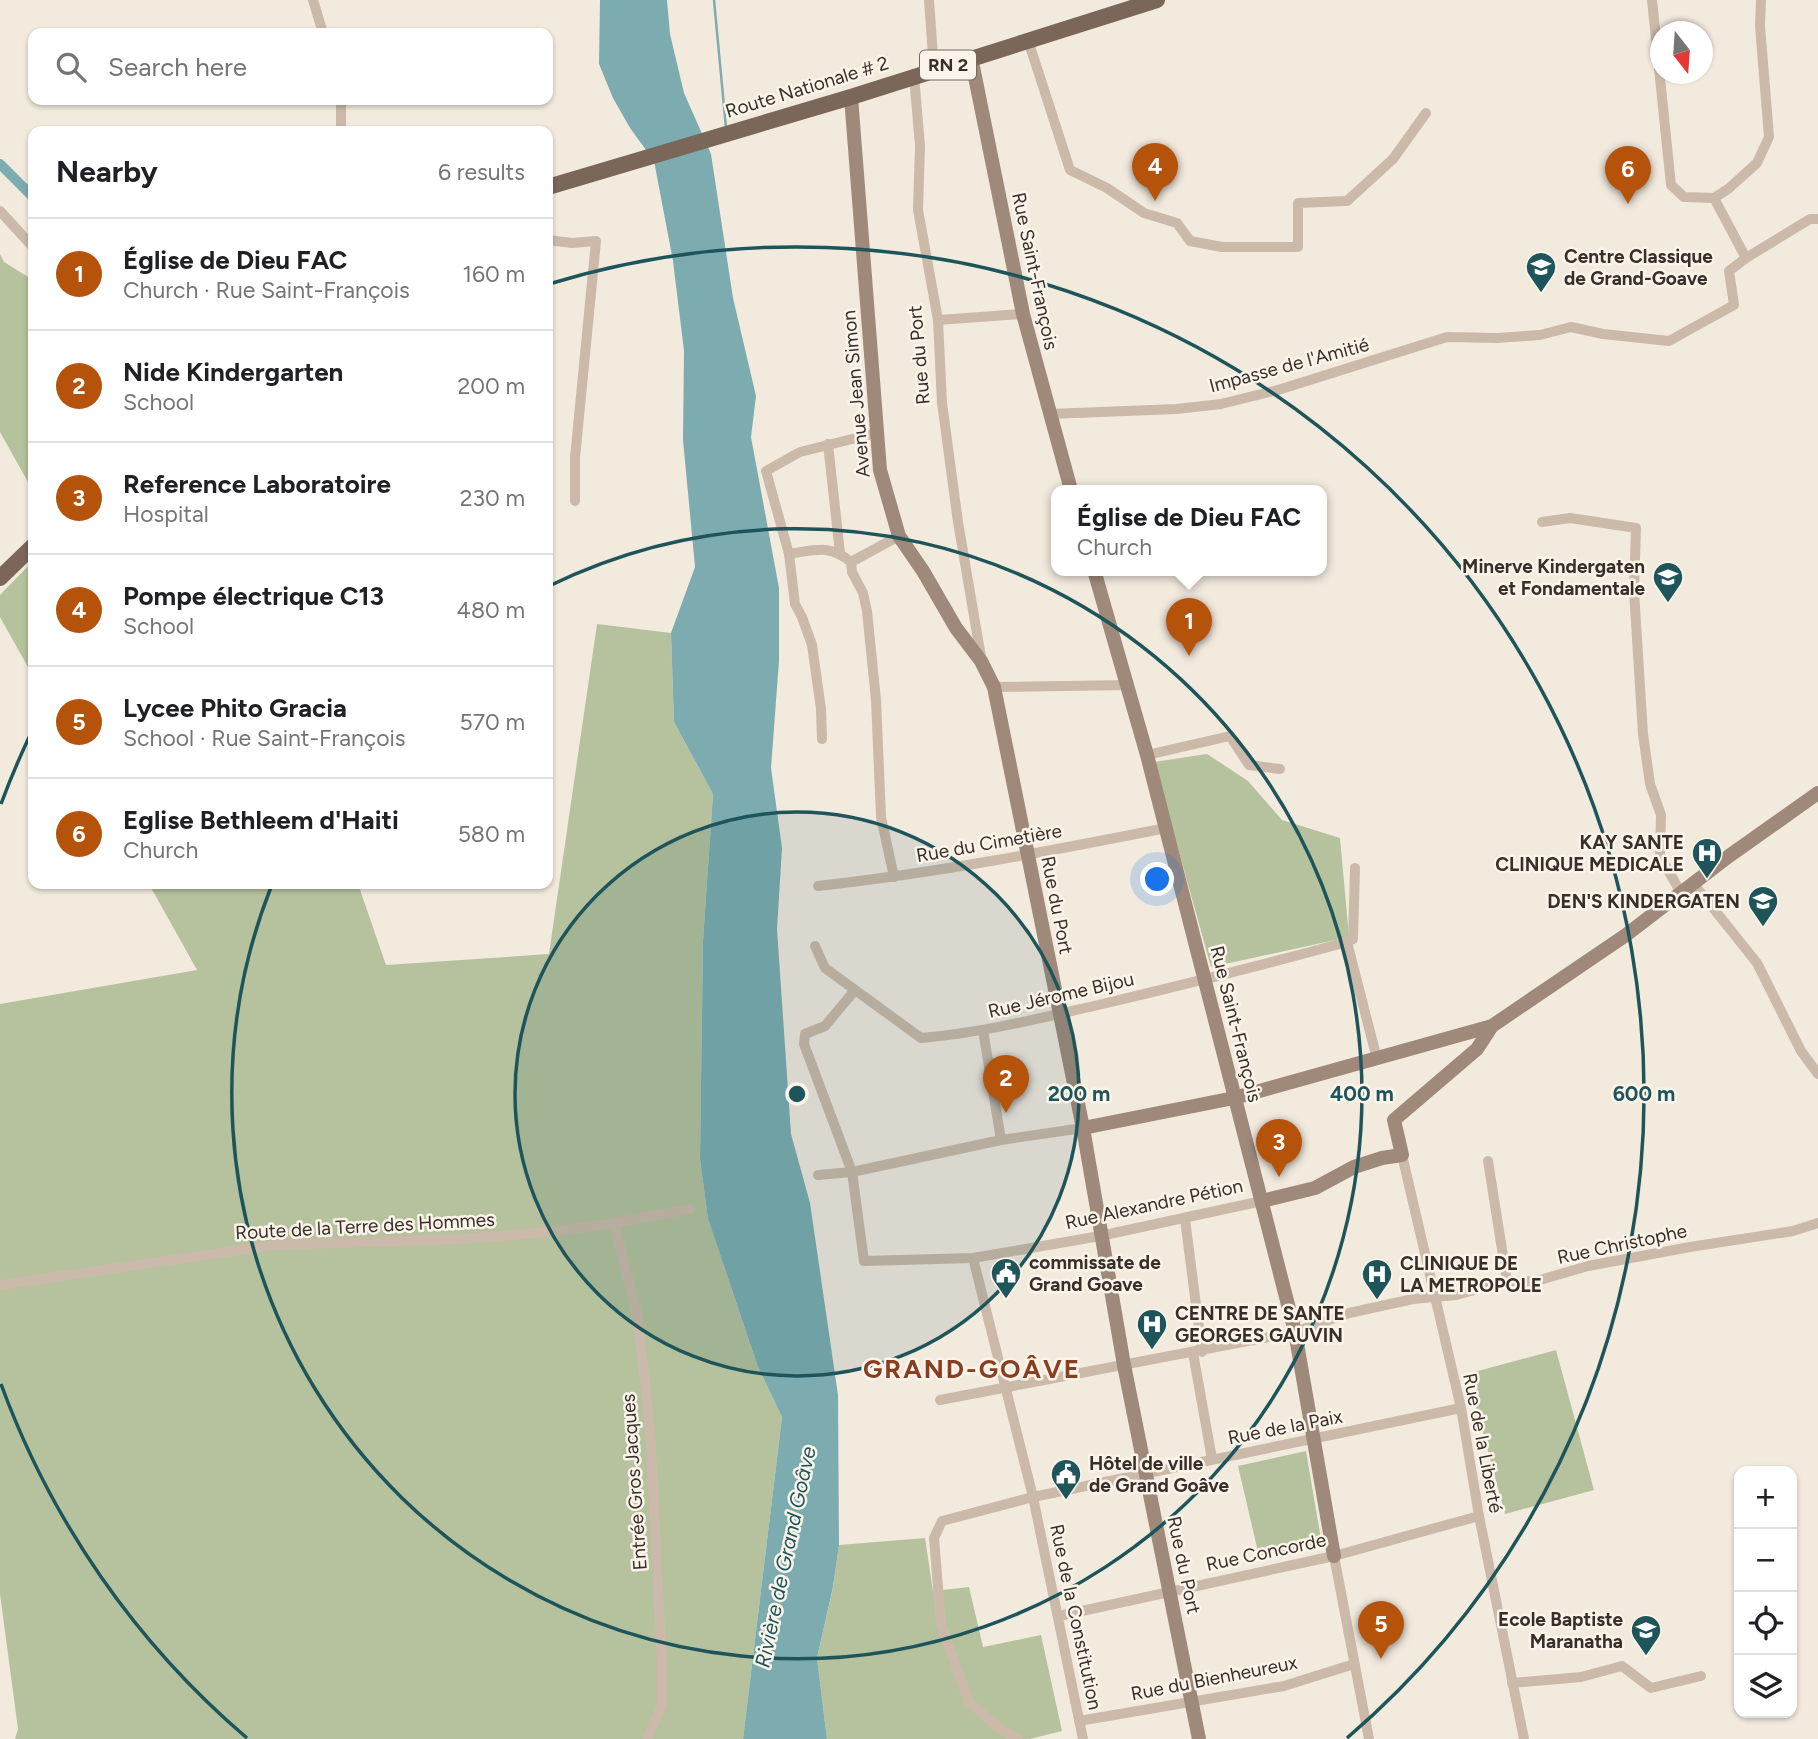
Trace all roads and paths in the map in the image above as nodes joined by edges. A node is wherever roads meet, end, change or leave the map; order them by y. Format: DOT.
graph roads {
  1 [pos="313,0"];
  2 [pos="929,0"];
  3 [pos="1156,0"];
  4 [pos="1652,0"];
  5 [pos="1761,0"];
  6 [pos="321,28"];
  7 [pos="1028,40"];
  8 [pos="971,57"];
  9 [pos="934,70"];
  10 [pos="914,76"];
  11 [pos="851,97"];
  12 [pos="341,105"];
  13 [pos="1426,113"];
  14 [pos="341,126"];
  15 [pos="553,185"];
  16 [pos="1714,198"];
  17 [pos="0,211"];
  18 [pos="1818,219"];
  19 [pos="553,241"];
  20 [pos="28,242"];
  21 [pos="1746,258"];
  22 [pos="1023,314"];
  23 [pos="938,320"];
  24 [pos="1049,414"];
  25 [pos="876,433"];
  26 [pos="828,444"];
  27 [pos="1070,485"];
  28 [pos="575,501"];
  29 [pos="1542,522"];
  30 [pos="899,536"];
  31 [pos="28,551"];
  32 [pos="840,553"];
  33 [pos="789,554"];
  34 [pos="851,562"];
  35 [pos="1096,576"];
  36 [pos="0,578"];
  37 [pos="981,661"];
  38 [pos="1128,685"];
  39 [pos="995,687"];
  40 [pos="822,739"];
  41 [pos="1147,755"];
  42 [pos="1280,769"];
  43 [pos="1818,793"];
  44 [pos="1166,828"];
  45 [pos="1027,855"];
  46 [pos="1355,868"];
  47 [pos="894,877"];
  48 [pos="1693,883"];
  49 [pos="817,886"];
  50 [pos="1681,893"];
  51 [pos="1347,942"];
  52 [pos="815,946"];
  53 [pos="1205,980"];
  54 [pos="855,990"];
  55 [pos="1059,1014"];
  56 [pos="1492,1026"];
  57 [pos="983,1030"];
  58 [pos="1377,1059"];
  59 [pos="1818,1074"];
  60 [pos="1234,1098"];
  61 [pos="1083,1128"];
  62 [pos="1001,1140"];
  63 [pos="1402,1155"];
  64 [pos="1488,1161"];
  65 [pos="852,1172"];
  66 [pos="818,1175"];
  67 [pos="1262,1201"];
  68 [pos="690,1209"];
  69 [pos="1185,1219"];
  70 [pos="614,1223"];
  71 [pos="1818,1223"];
  72 [pos="1100,1236"];
  73 [pos="973,1258"];
  74 [pos="1507,1281"];
  75 [pos="0,1284"];
  76 [pos="1434,1296"];
  77 [pos="1295,1332"];
  78 [pos="1198,1352"];
  79 [pos="1124,1365"];
  80 [pos="1007,1387"];
  81 [pos="940,1400"];
  82 [pos="1461,1408"];
  83 [pos="1314,1440"];
  84 [pos="1212,1459"];
  85 [pos="1145,1473"];
  86 [pos="1033,1497"];
  87 [pos="1479,1516"];
  88 [pos="1334,1556"];
  89 [pos="1171,1591"];
  90 [pos="1059,1616"];
  91 [pos="1354,1664"];
  92 [pos="1702,1676"];
  93 [pos="1512,1683"];
  94 [pos="1191,1701"];
  95 [pos="1079,1721"];
  96 [pos="647,1739"];
  97 [pos="1018,1739"];
  98 [pos="1083,1739"];
  99 [pos="1199,1739"];
  100 [pos="1369,1739"];
  101 [pos="1524,1739"];
  1 -- 6 [label="street"];
  2 -- 9 [label="street"];
  3 -- 7 [label="main road, Route Nationale # 2 / RN 2"];
  4 -- 16 [label="street"];
  5 -- 16 [label="street"];
  7 -- 8 [label="main road, Route Nationale # 2 / RN 2"];
  7 -- 13 [label="street"];
  8 -- 9 [label="main road, Route Nationale # 2 / RN 2"];
  8 -- 22 [label="street, Rue Saint-François"];
  9 -- 10 [label="main road, Route Nationale # 2 / RN 2"];
  10 -- 11 [label="main road, Route Nationale # 2 / RN 2"];
  10 -- 23 [label="street, Rue du Port"];
  11 -- 15 [label="main road, Route Nationale # 2 / RN 2"];
  11 -- 25 [label="street, Avenue Jean Simon"];
  12 -- 14 [label="street"];
  16 -- 21 [label="street"];
  17 -- 20 [label="street"];
  18 -- 21 [label="street"];
  19 -- 28 [label="street"];
  21 -- 24 [label="street, Impasse de l'Amitié"];
  22 -- 23 [label="street"];
  22 -- 24 [label="street, Rue Saint-François"];
  23 -- 37 [label="street, Rue du Port"];
  24 -- 27 [label="street, Rue Saint-François"];
  25 -- 26 [label="street"];
  25 -- 30 [label="street, Avenue Jean Simon"];
  26 -- 32 [label="street"];
  26 -- 33 [label="street"];
  29 -- 50 [label="street"];
  30 -- 34 [label="street"];
  30 -- 37 [label="street, Avenue Jean Simon"];
  31 -- 36 [label="main road"];
  32 -- 33 [label="street"];
  32 -- 34 [label="street"];
  33 -- 40 [label="street"];
  34 -- 47 [label="street"];
  35 -- 38 [label="street, Rue Saint-François"];
  37 -- 39 [label="street, Rue du Port"];
  38 -- 39 [label="street"];
  38 -- 41 [label="street, Rue Saint-François"];
  39 -- 45 [label="street, Rue du Port"];
  41 -- 42 [label="street"];
  41 -- 44 [label="street, Rue Saint-François"];
  43 -- 48 [label="street"];
  44 -- 45 [label="street, Rue du Cimetière"];
  44 -- 53 [label="street, Rue Saint-François"];
  45 -- 47 [label="street, Rue du Cimetière"];
  45 -- 55 [label="street, Rue du Port"];
  46 -- 51 [label="street"];
  47 -- 49 [label="street, Rue du Cimetière"];
  48 -- 50 [label="street"];
  48 -- 59 [label="street"];
  50 -- 56 [label="street"];
  51 -- 53 [label="street, Rue Jérome Bijou"];
  51 -- 58 [label="street"];
  52 -- 54 [label="street, Rue Jérome Bijou"];
  53 -- 55 [label="street, Rue Jérome Bijou"];
  53 -- 60 [label="street, Rue Saint-François"];
  54 -- 57 [label="street, Rue Jérome Bijou"];
  54 -- 65 [label="street"];
  55 -- 57 [label="street, Rue Jérome Bijou"];
  55 -- 61 [label="street, Rue du Port"];
  56 -- 58 [label="street"];
  56 -- 63 [label="street"];
  57 -- 62 [label="street"];
  58 -- 60 [label="street"];
  60 -- 61 [label="street"];
  60 -- 67 [label="street, Rue Saint-François"];
  61 -- 62 [label="street"];
  61 -- 72 [label="street, Rue du Port"];
  62 -- 65 [label="street"];
  63 -- 67 [label="street, Rue Alexandre Pétion"];
  63 -- 76 [label="street, Rue de la Liberté"];
  64 -- 74 [label="street"];
  65 -- 66 [label="street"];
  65 -- 73 [label="street, Rue Alexandre Pétion"];
  67 -- 69 [label="street, Rue Alexandre Pétion"];
  67 -- 77 [label="street, Rue Saint-François"];
  68 -- 70 [label="street, Route de la Terre des Hommes"];
  69 -- 72 [label="street, Rue Alexandre Pétion"];
  69 -- 78 [label="street"];
  70 -- 75 [label="street, Route de la Terre des Hommes"];
  70 -- 96 [label="street, Entrée Gros Jacques"];
  71 -- 74 [label="street, Rue Christophe"];
  72 -- 73 [label="street, Rue Alexandre Pétion"];
  72 -- 79 [label="street, Rue du Port"];
  73 -- 80 [label="street, Rue de la Constitution"];
  74 -- 76 [label="street, Rue Christophe"];
  76 -- 77 [label="street, Rue Christophe"];
  76 -- 82 [label="street, Rue de la Liberté"];
  77 -- 78 [label="street, Rue Christophe"];
  77 -- 83 [label="street, Rue Saint-François"];
  78 -- 79 [label="street, Rue Christophe"];
  78 -- 84 [label="street"];
  79 -- 80 [label="street, Rue Christophe"];
  79 -- 85 [label="street, Rue du Port"];
  80 -- 81 [label="street, Rue Christophe"];
  80 -- 86 [label="street, Rue de la Constitution"];
  82 -- 83 [label="street, Rue de la Paix"];
  82 -- 87 [label="street, Rue de la Liberté"];
  83 -- 84 [label="street, Rue de la Paix"];
  83 -- 88 [label="street, Rue Saint-François"];
  84 -- 85 [label="street, Rue de la Paix"];
  85 -- 86 [label="street, Rue de la Paix"];
  85 -- 89 [label="street, Rue du Port"];
  86 -- 90 [label="street, Rue de la Constitution"];
  86 -- 97 [label="street, Rue de la Paix"];
  87 -- 88 [label="street, Rue Concorde"];
  87 -- 93 [label="street, Rue de la Liberté"];
  88 -- 89 [label="street, Rue Concorde"];
  88 -- 91 [label="street, Rue Saint-François"];
  89 -- 90 [label="street, Rue Concorde"];
  89 -- 94 [label="street, Rue du Port"];
  90 -- 95 [label="street, Rue de la Constitution"];
  91 -- 94 [label="street, Rue du Bienheureux"];
  91 -- 100 [label="street, Rue Saint-François"];
  92 -- 93 [label="street"];
  93 -- 101 [label="street, Rue de la Liberté"];
  94 -- 95 [label="street, Rue du Bienheureux"];
  94 -- 99 [label="street, Rue du Port"];
  95 -- 98 [label="street, Rue de la Constitution"];
}
